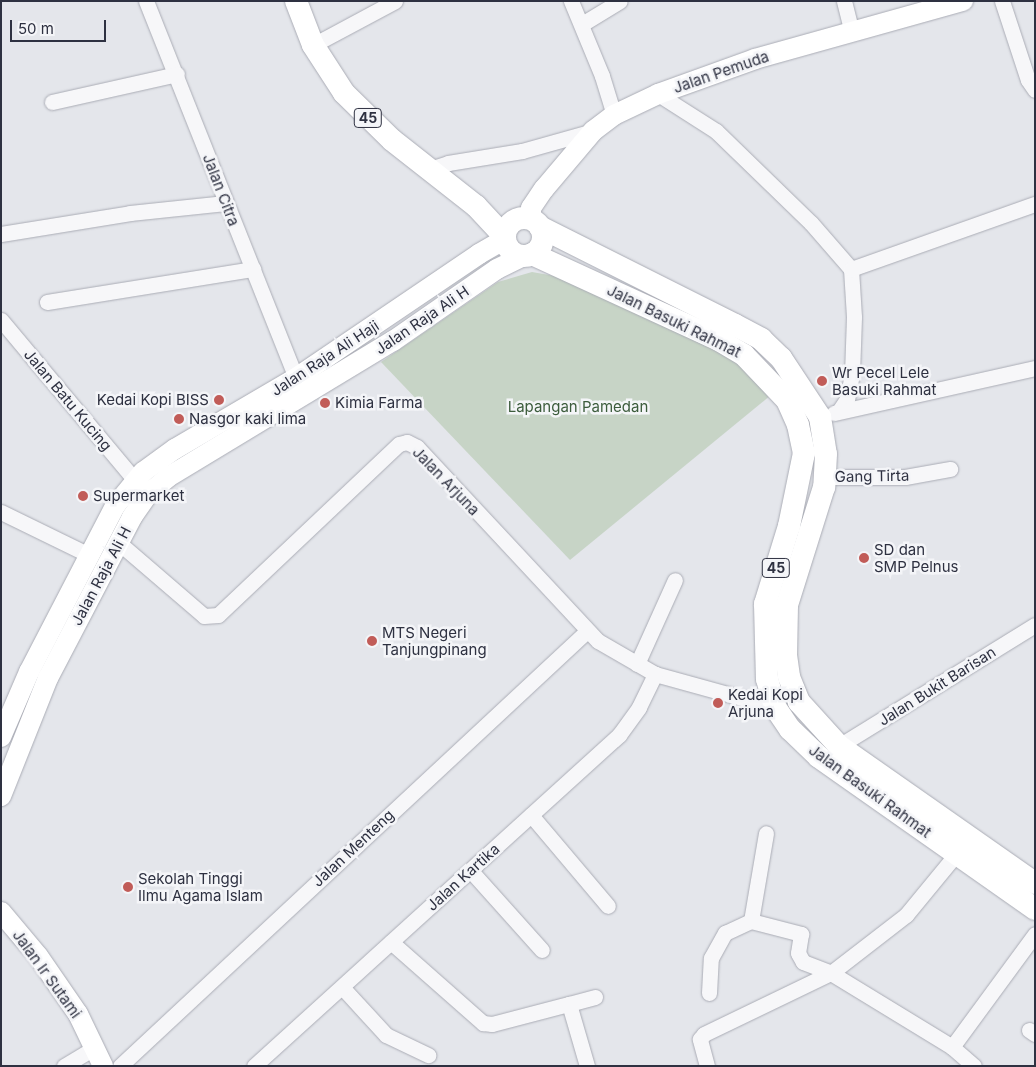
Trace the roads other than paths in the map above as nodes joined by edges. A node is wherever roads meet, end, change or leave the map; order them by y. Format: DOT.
graph roads {
  1 [pos="146,1"];
  2 [pos="296,1"];
  3 [pos="395,1"];
  4 [pos="571,1"];
  5 [pos="620,1"];
  6 [pos="844,1"];
  7 [pos="963,1"];
  8 [pos="1002,1"];
  9 [pos="582,24"];
  10 [pos="851,30"];
  11 [pos="313,45"];
  12 [pos="177,74"];
  13 [pos="1035,90"];
  14 [pos="658,94"];
  15 [pos="52,102"];
  16 [pos="614,115"];
  17 [pos="593,131"];
  18 [pos="430,170"];
  19 [pos="225,202"];
  20 [pos="476,206"];
  21 [pos="1034,206"];
  22 [pos="532,221"];
  23 [pos="1,234"];
  24 [pos="505,238"];
  25 [pos="528,255"];
  26 [pos="253,269"];
  27 [pos="850,269"];
  28 [pos="47,302"];
  29 [pos="1,320"];
  30 [pos="1035,368"];
  31 [pos="296,378"];
  32 [pos="830,414"];
  33 [pos="950,469"];
  34 [pos="161,470"];
  35 [pos="824,476"];
  36 [pos="135,480"];
  37 [pos="1,512"];
  38 [pos="800,529"];
  39 [pos="118,542"];
  40 [pos="89,555"];
  41 [pos="675,580"];
  42 [pos="1035,625"];
  43 [pos="587,631"];
  44 [pos="637,664"];
  45 [pos="655,674"];
  46 [pos="775,706"];
  47 [pos="1,736"];
  48 [pos="839,746"];
  49 [pos="1,796"];
  50 [pos="531,815"];
  51 [pos="766,833"];
  52 [pos="970,836"];
  53 [pos="957,854"];
  54 [pos="471,870"];
  55 [pos="1035,883"];
  56 [pos="608,906"];
  57 [pos="1035,908"];
  58 [pos="1,912"];
  59 [pos="751,921"];
  60 [pos="1035,934"];
  61 [pos="391,942"];
  62 [pos="542,950"];
  63 [pos="831,973"];
  64 [pos="342,987"];
  65 [pos="708,993"];
  66 [pos="594,997"];
  67 [pos="569,1004"];
  68 [pos="952,1047"];
  69 [pos="428,1054"];
  70 [pos="99,1057"];
  71 [pos="64,1066"];
  72 [pos="120,1066"];
  73 [pos="254,1066"];
  74 [pos="587,1066"];
  75 [pos="707,1066"];
  76 [pos="974,1066"];
  1 -- 12 [label="street, Jalan Citra"];
  2 -- 11 [label="highway, 45"];
  3 -- 11 [label="street"];
  4 -- 9 [label="street"];
  5 -- 9 [label="street"];
  6 -- 10 [label="street"];
  7 -- 10 [label="main road, Jalan Pemuda"];
  8 -- 13 [label="street"];
  9 -- 16 [label="street"];
  10 -- 14 [label="main road, Jalan Pemuda"];
  11 -- 18 [label="highway, 45"];
  12 -- 15 [label="street"];
  12 -- 19 [label="street, Jalan Citra"];
  14 -- 16 [label="main road, Jalan Pemuda"];
  14 -- 27 [label="street"];
  16 -- 17 [label="main road, Jalan Pemuda"];
  17 -- 18 [label="street"];
  17 -- 22 [label="main road, Jalan Pemuda"];
  18 -- 20 [label="highway, 45"];
  19 -- 23 [label="street"];
  19 -- 26 [label="street, Jalan Citra"];
  20 -- 22 [label="highway, 45"];
  20 -- 24 [label="highway, 45"];
  21 -- 27 [label="street"];
  22 -- 24 [label="highway"];
  22 -- 25 [label="highway"];
  22 -- 32 [label="highway, Jalan Basuki Rahmat / 45"];
  24 -- 25 [label="highway, 45"];
  24 -- 31 [label="main road, Jalan Raja Ali Haji"];
  25 -- 34 [label="main road, Jalan Raja Ali H"];
  25 -- 38 [label="highway, Jalan Basuki Rahmat / 45"];
  26 -- 28 [label="street"];
  26 -- 31 [label="street, Jalan Citra"];
  27 -- 32 [label="street"];
  29 -- 36 [label="street, Jalan Batu Kucing"];
  30 -- 32 [label="street"];
  31 -- 34 [label="main road, Jalan Raja Ali Haji"];
  32 -- 35 [label="highway, Jalan Basuki Rahmat / 45"];
  33 -- 35 [label="street, Gang Tirta"];
  34 -- 36 [label="main road, Jalan Raja Ali Haji"];
  34 -- 39 [label="main road, Jalan Raja Ali H"];
  35 -- 38 [label="highway, Jalan Basuki Rahmat / 45"];
  36 -- 40 [label="main road, Jalan Raja Ali Haji"];
  37 -- 40 [label="street"];
  38 -- 46 [label="highway, Jalan Basuki Rahmat / 45"];
  38 -- 48 [label="highway, Jalan Basuki Rahmat / 45"];
  39 -- 43 [label="street, Jalan Arjuna"];
  39 -- 49 [label="main road, Jalan Raja Ali H"];
  40 -- 47 [label="main road, Jalan Raja Ali Haji"];
  41 -- 44 [label="street"];
  42 -- 48 [label="street, Jalan Bukit Barisan"];
  43 -- 44 [label="street, Jalan Arjuna"];
  43 -- 72 [label="street, Jalan Menteng"];
  44 -- 45 [label="street, Jalan Arjuna"];
  45 -- 46 [label="street, Jalan Arjuna"];
  45 -- 50 [label="street, Jalan Kartika"];
  46 -- 53 [label="highway, Jalan Basuki Rahmat / 45"];
  48 -- 52 [label="highway, Jalan Basuki Rahmat / 45"];
  50 -- 54 [label="street, Jalan Kartika"];
  50 -- 56 [label="street"];
  51 -- 59 [label="street"];
  52 -- 53 [label="street"];
  52 -- 55 [label="highway, Jalan Basuki Rahmat / 45"];
  53 -- 57 [label="highway, Jalan Basuki Rahmat / 45"];
  53 -- 63 [label="street"];
  54 -- 61 [label="street, Jalan Kartika"];
  54 -- 62 [label="street"];
  58 -- 70 [label="main road, Jalan Ir Sutami"];
  59 -- 63 [label="street"];
  59 -- 65 [label="street"];
  60 -- 68 [label="street"];
  61 -- 64 [label="street, Jalan Kartika"];
  61 -- 67 [label="street"];
  63 -- 68 [label="street"];
  63 -- 75 [label="street"];
  64 -- 69 [label="street"];
  64 -- 73 [label="street, Jalan Kartika"];
  66 -- 67 [label="street"];
  67 -- 74 [label="street"];
  68 -- 76 [label="street"];
  70 -- 71 [label="street"];
}
